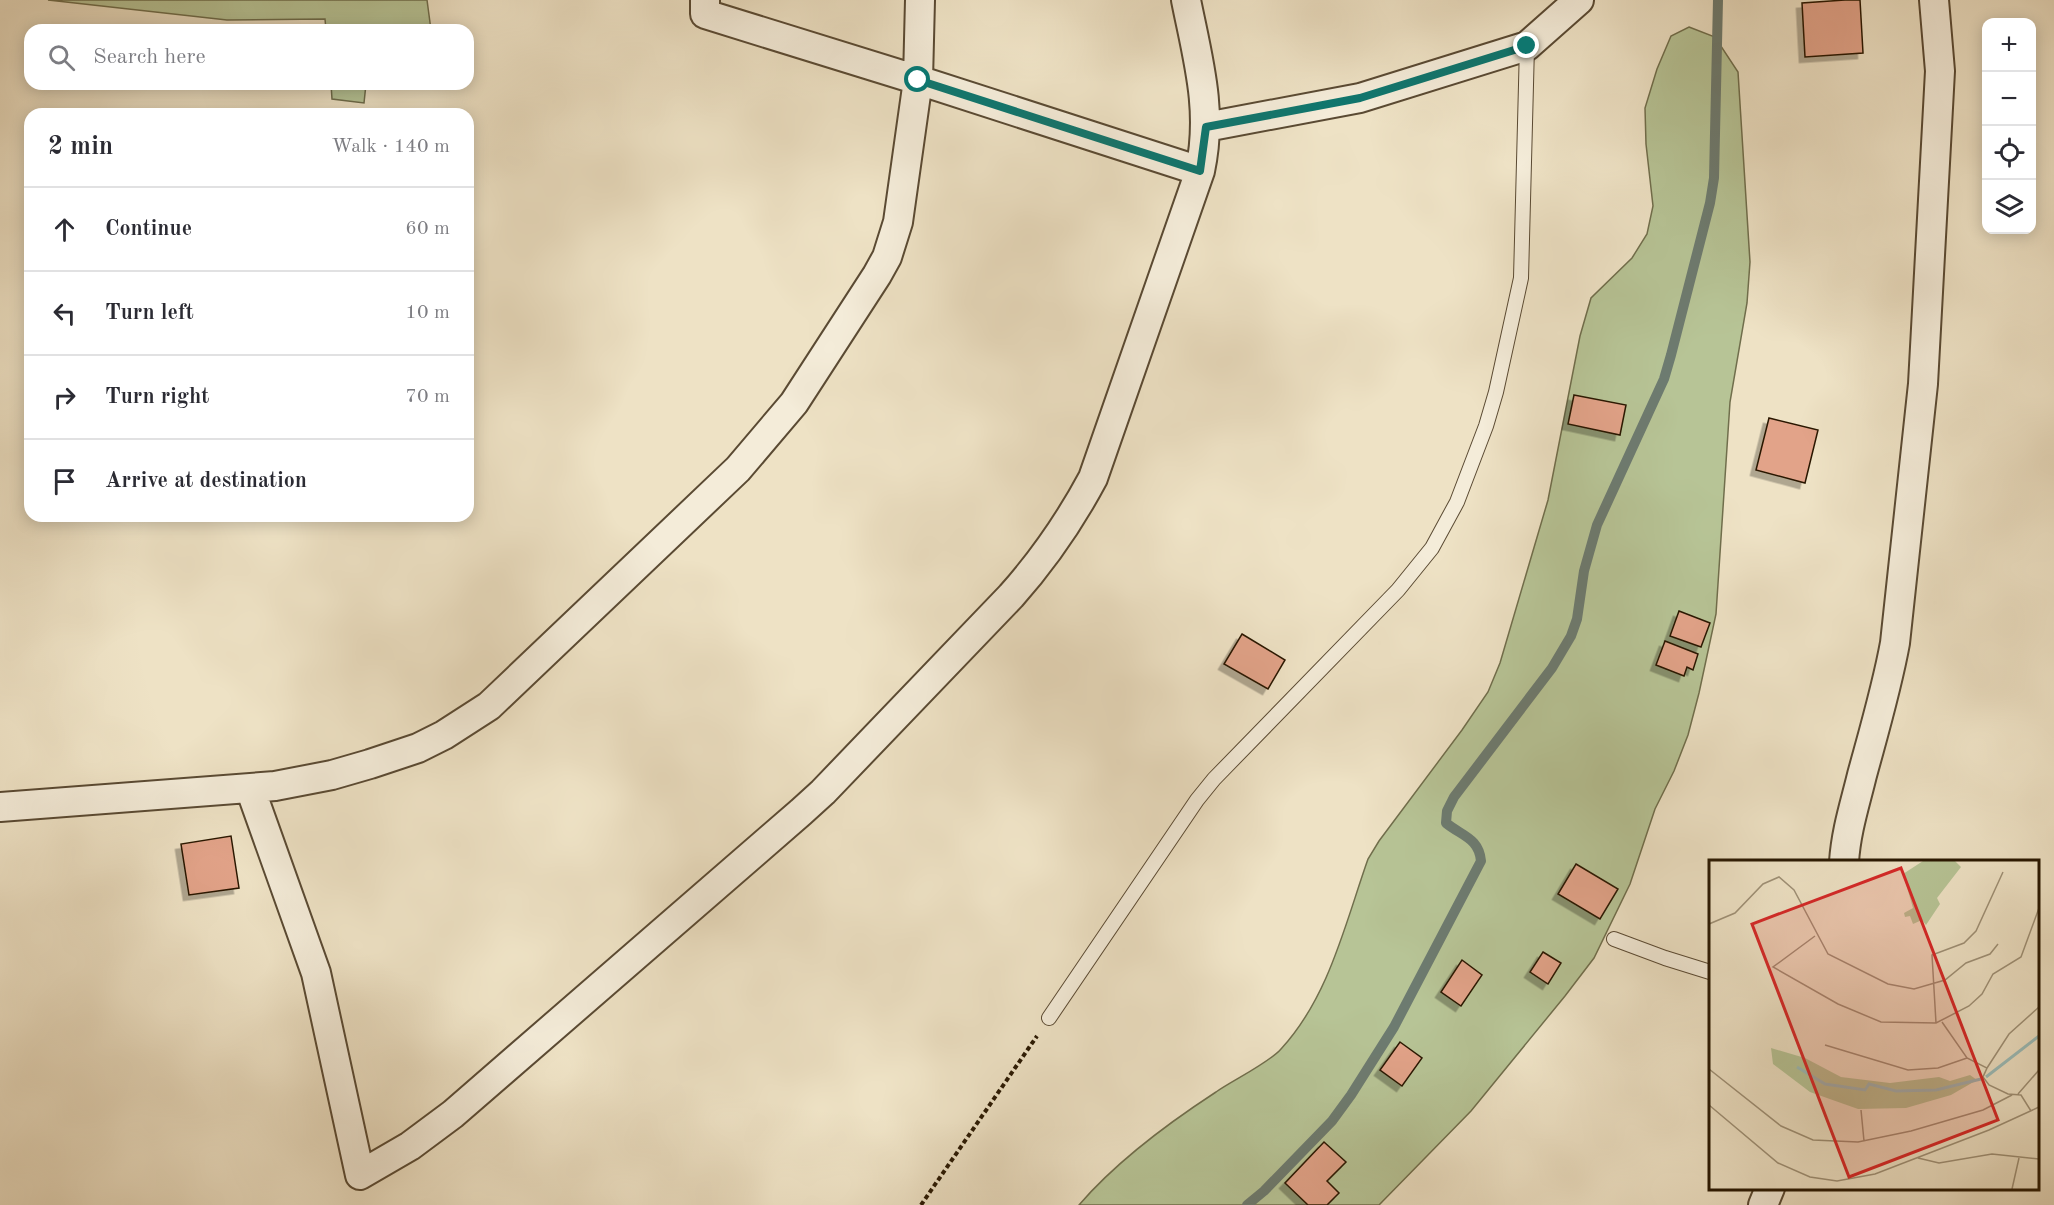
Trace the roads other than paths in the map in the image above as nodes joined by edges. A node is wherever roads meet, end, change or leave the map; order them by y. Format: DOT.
graph roads {
  1 [pos="705,0"];
  2 [pos="920,0"];
  3 [pos="1186,0"];
  4 [pos="1579,0"];
  5 [pos="1934,0"];
  6 [pos="1527,46"];
  7 [pos="918,80"];
  8 [pos="1206,127"];
  9 [pos="1200,171"];
  10 [pos="250,788"];
  11 [pos="0,807"];
  12 [pos="1844,860"];
  13 [pos="1614,939"];
  14 [pos="1709,972"];
  15 [pos="1049,1018"];
  16 [pos="1769,1190"];
  17 [pos="1763,1205"];
  1 -- 7 [label="street"];
  2 -- 7 [label="street"];
  3 -- 8 [label="street"];
  4 -- 6 [label="street"];
  5 -- 12 [label="street"];
  6 -- 8 [label="street"];
  6 -- 15 [label="lane"];
  7 -- 9 [label="street"];
  7 -- 10 [label="street"];
  8 -- 9 [label="street"];
  9 -- 10 [label="street"];
  10 -- 11 [label="street"];
  13 -- 14 [label="lane"];
  16 -- 17 [label="street"];
}
